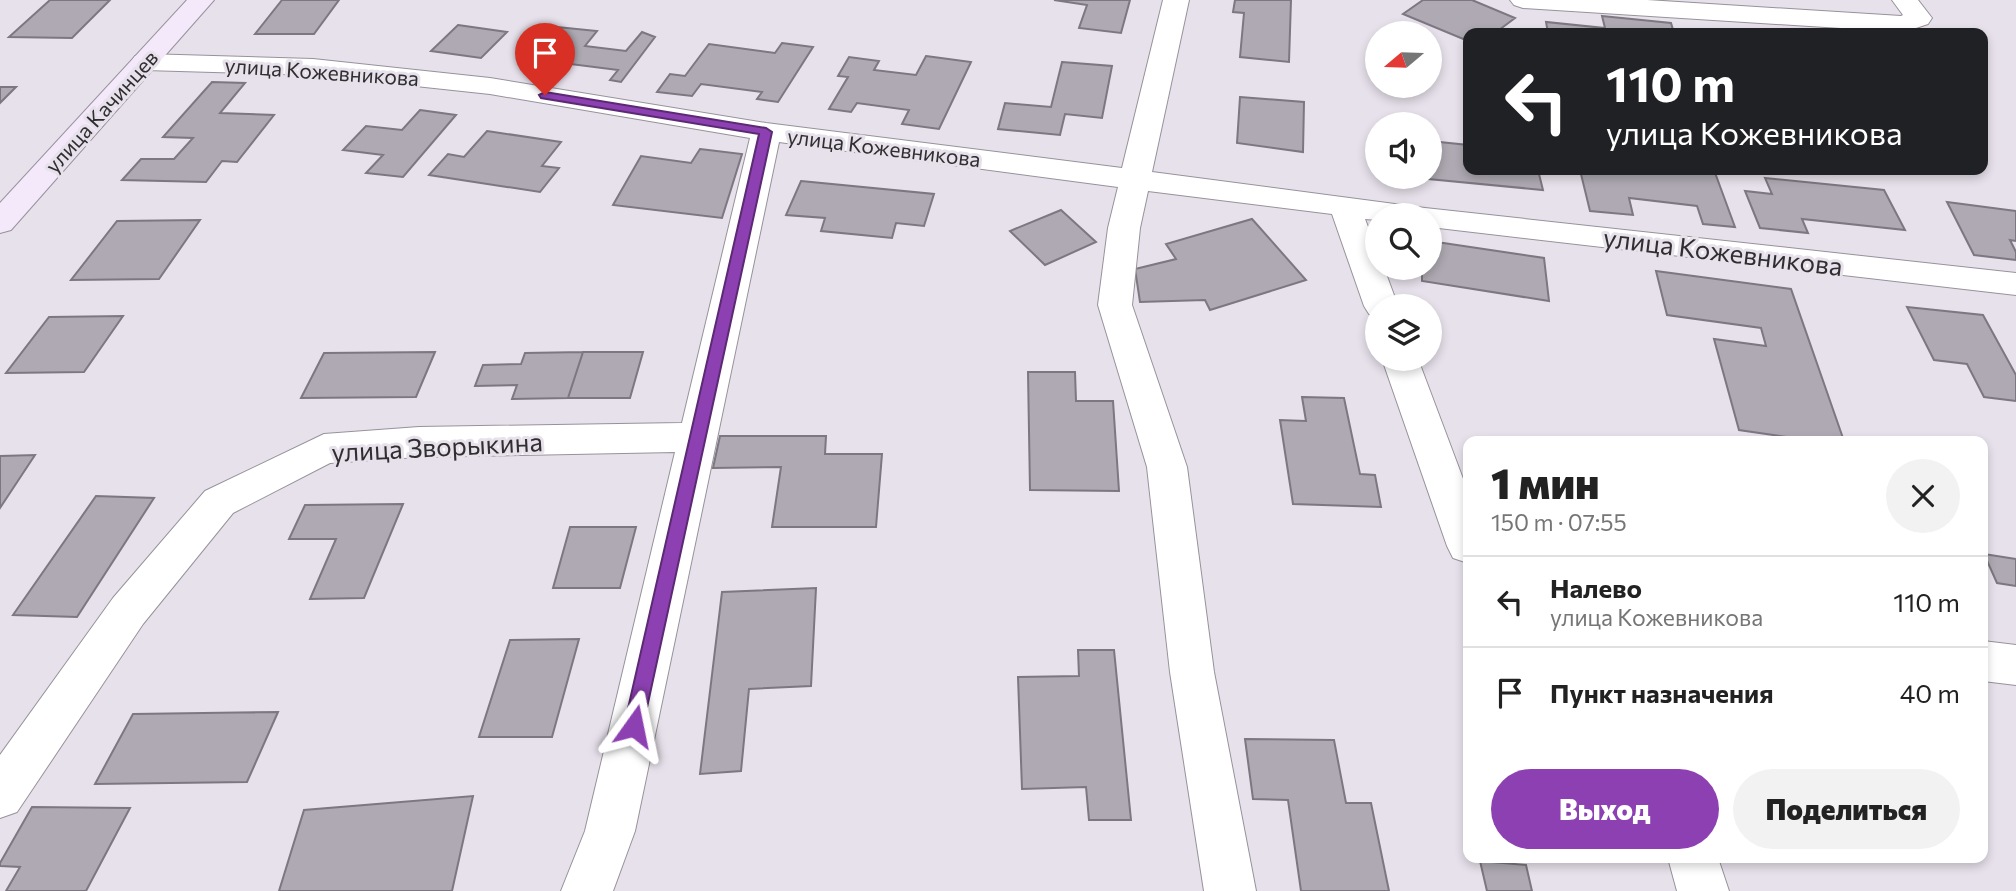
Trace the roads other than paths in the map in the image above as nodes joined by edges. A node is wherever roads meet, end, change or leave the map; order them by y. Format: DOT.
graph roads {
  1 [pos="201,0"];
  2 [pos="1176,0"];
  3 [pos="1523,0"];
  4 [pos="1905,0"];
  5 [pos="145,62"];
  6 [pos="766,132"];
  7 [pos="1134,180"];
  8 [pos="1345,207"];
  9 [pos="1365,209"];
  10 [pos="1442,218"];
  11 [pos="0,223"];
  12 [pos="2016,284"];
  13 [pos="1377,294"];
  14 [pos="1404,371"];
  15 [pos="698,437"];
  16 [pos="1463,532"];
  17 [pos="1988,662"];
  18 [pos="2016,665"];
  19 [pos="0,795"];
  20 [pos="1695,863"];
  21 [pos="587,891"];
  22 [pos="1230,891"];
  23 [pos="1703,891"];
  1 -- 5 [label="main road, улица Качинцев"];
  2 -- 7 [label="street"];
  3 -- 4 [label="street"];
  5 -- 6 [label="street, улица Кожевникова"];
  5 -- 11 [label="main road, улица Качинцев"];
  6 -- 7 [label="street, улица Кожевникова"];
  6 -- 15 [label="street"];
  7 -- 8 [label="street, улица Кожевникова"];
  7 -- 22 [label="street"];
  8 -- 9 [label="street, улица Кожевникова"];
  8 -- 13 [label="street"];
  10 -- 12 [label="street, улица Кожевникова"];
  14 -- 16 [label="street"];
  15 -- 19 [label="street, улица Зворыкина"];
  15 -- 21 [label="street"];
  17 -- 18 [label="street"];
  20 -- 23 [label="street"];
}
